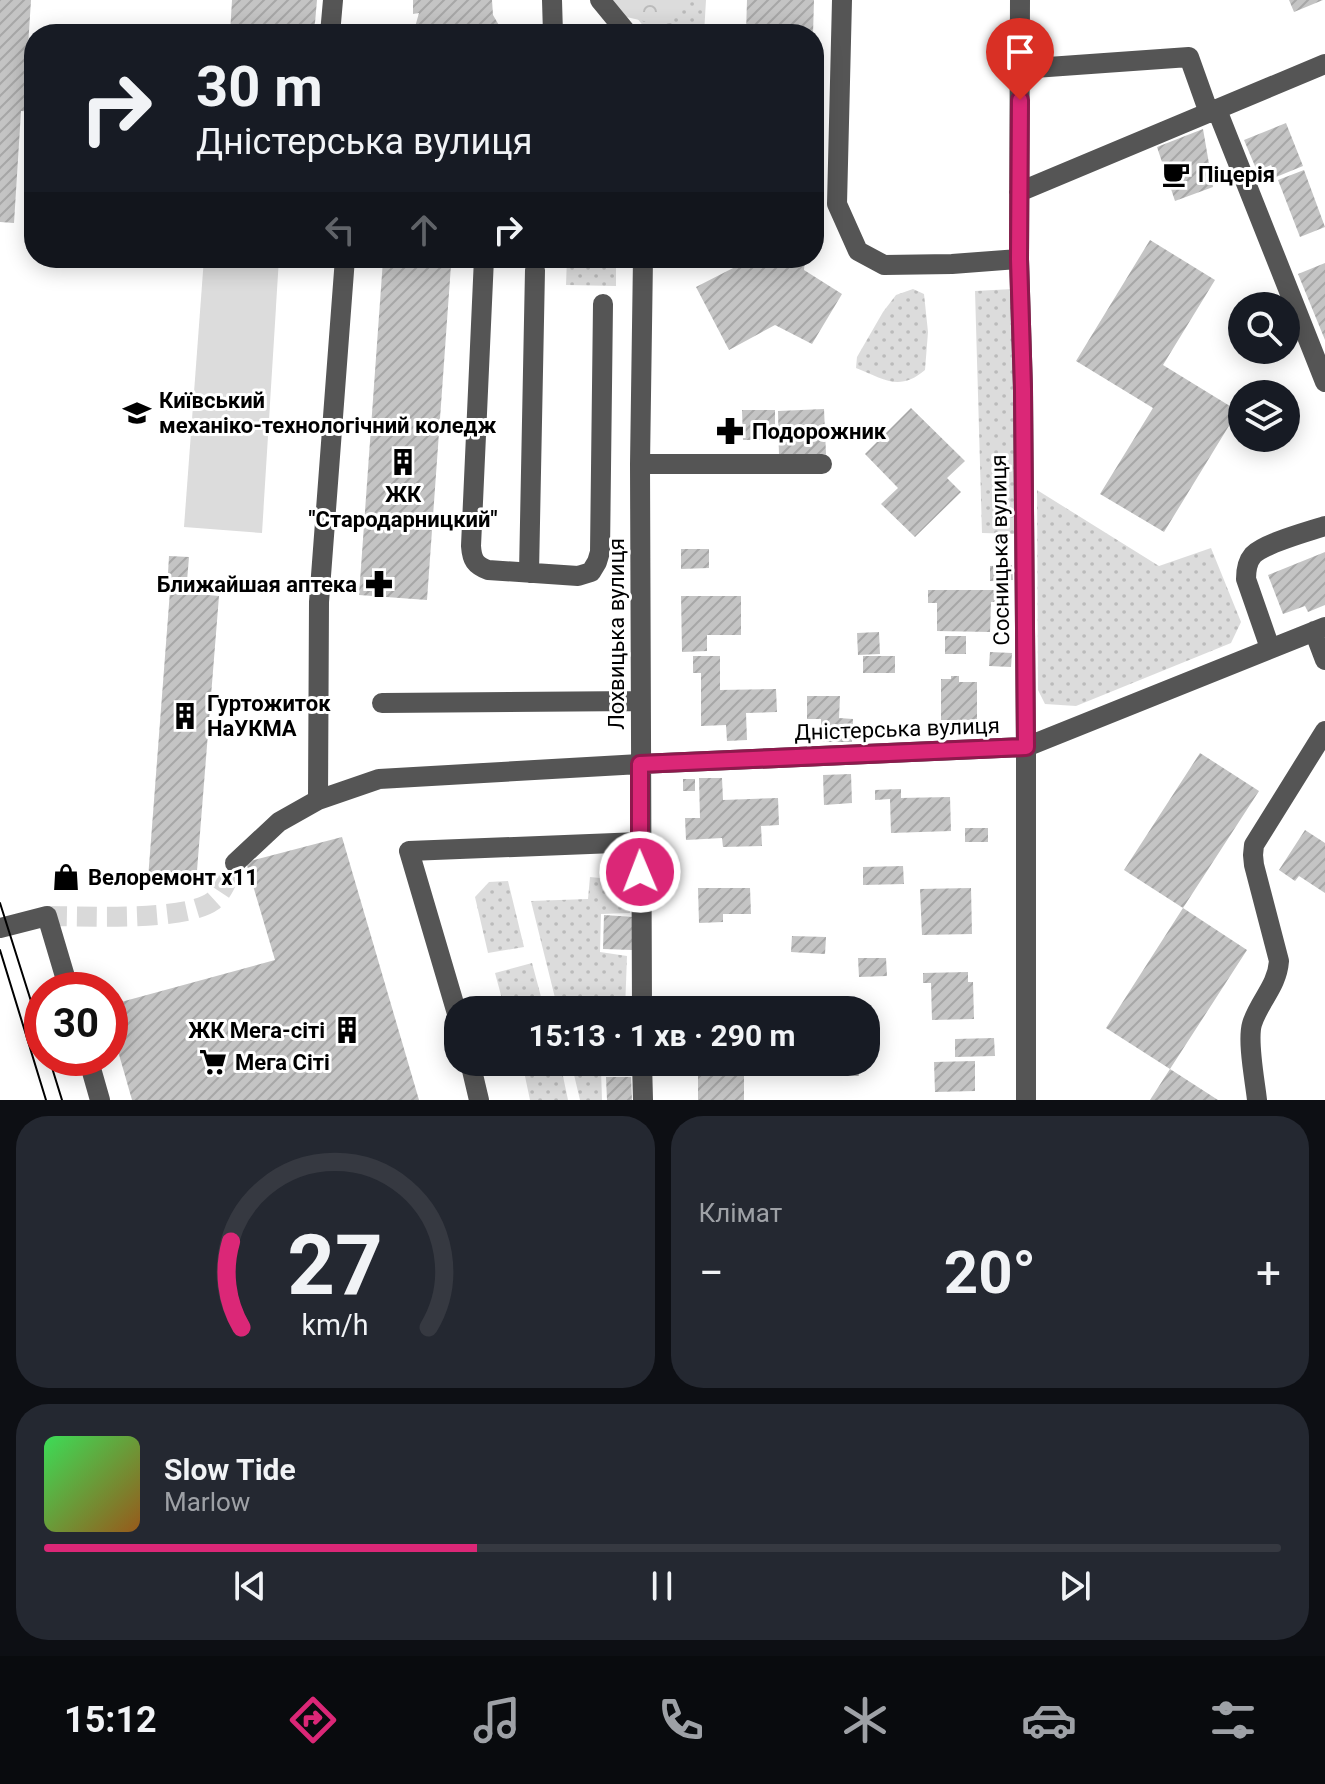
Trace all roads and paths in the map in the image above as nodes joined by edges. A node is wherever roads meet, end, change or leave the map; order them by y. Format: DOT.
graph roads {
  1 [pos="333,0"];
  2 [pos="552,0"];
  3 [pos="600,0"];
  4 [pos="842,0"];
  5 [pos="1020,0"];
  6 [pos="331,24"];
  7 [pos="553,24"];
  8 [pos="620,24"];
  9 [pos="1325,64"];
  10 [pos="1020,69"];
  11 [pos="1213,112"];
  12 [pos="1019,192"];
  13 [pos="1019,259"];
  14 [pos="344,268"];
  15 [pos="484,268"];
  16 [pos="643,268"];
  17 [pos="535,270"];
  18 [pos="603,304"];
  19 [pos="1325,382"];
  20 [pos="640,464"];
  21 [pos="822,464"];
  22 [pos="1325,526"];
  23 [pos="529,573"];
  24 [pos="1320,629"];
  25 [pos="1270,648"];
  26 [pos="1325,660"];
  27 [pos="639,701"];
  28 [pos="382,703"];
  29 [pos="1325,731"];
  30 [pos="1026,747"];
  31 [pos="640,764"];
  32 [pos="318,800"];
  33 [pos="640,842"];
  34 [pos="235,863"];
  35 [pos="0,928"];
  36 [pos="64,972"];
  37 [pos="452,996"];
  38 [pos="642,996"];
  39 [pos="93,1076"];
  40 [pos="473,1076"];
  41 [pos="642,1076"];
  42 [pos="100,1100"];
  43 [pos="479,1100"];
  44 [pos="643,1100"];
  45 [pos="1026,1100"];
  46 [pos="1257,1100"];
  1 -- 6 [label="street"];
  2 -- 7 [label="street"];
  3 -- 8 [label="street"];
  4 -- 13 [label="street"];
  5 -- 10 [label="street, Сосницька вулиця"];
  9 -- 11 [label="street"];
  10 -- 11 [label="street"];
  10 -- 12 [label="street, Сосницька вулиця"];
  11 -- 12 [label="street"];
  11 -- 19 [label="street"];
  12 -- 13 [label="street, Сосницька вулиця"];
  13 -- 30 [label="street, Сосницька вулиця"];
  14 -- 32 [label="street"];
  15 -- 23 [label="street"];
  16 -- 20 [label="street, Лохвицька вулиця"];
  17 -- 23 [label="street"];
  18 -- 23 [label="street"];
  20 -- 21 [label="street"];
  20 -- 27 [label="street, Лохвицька вулиця"];
  22 -- 25 [label="street"];
  24 -- 25 [label="street, Дністерська вулиця"];
  24 -- 26 [label="street"];
  25 -- 30 [label="street, Дністерська вулиця"];
  27 -- 28 [label="street"];
  27 -- 31 [label="street, Лохвицька вулиця"];
  29 -- 46 [label="street"];
  30 -- 31 [label="street, Дністерська вулиця"];
  30 -- 45 [label="street, Сосницька вулиця"];
  31 -- 32 [label="street, Дністерська вулиця"];
  31 -- 33 [label="street, Лохвицька вулиця"];
  32 -- 34 [label="street, Дністерська вулиця"];
  33 -- 37 [label="street"];
  33 -- 38 [label="street, Лохвицька вулиця"];
  35 -- 36 [label="street"];
  39 -- 42 [label="street"];
  40 -- 43 [label="street"];
  41 -- 44 [label="street"];
}
